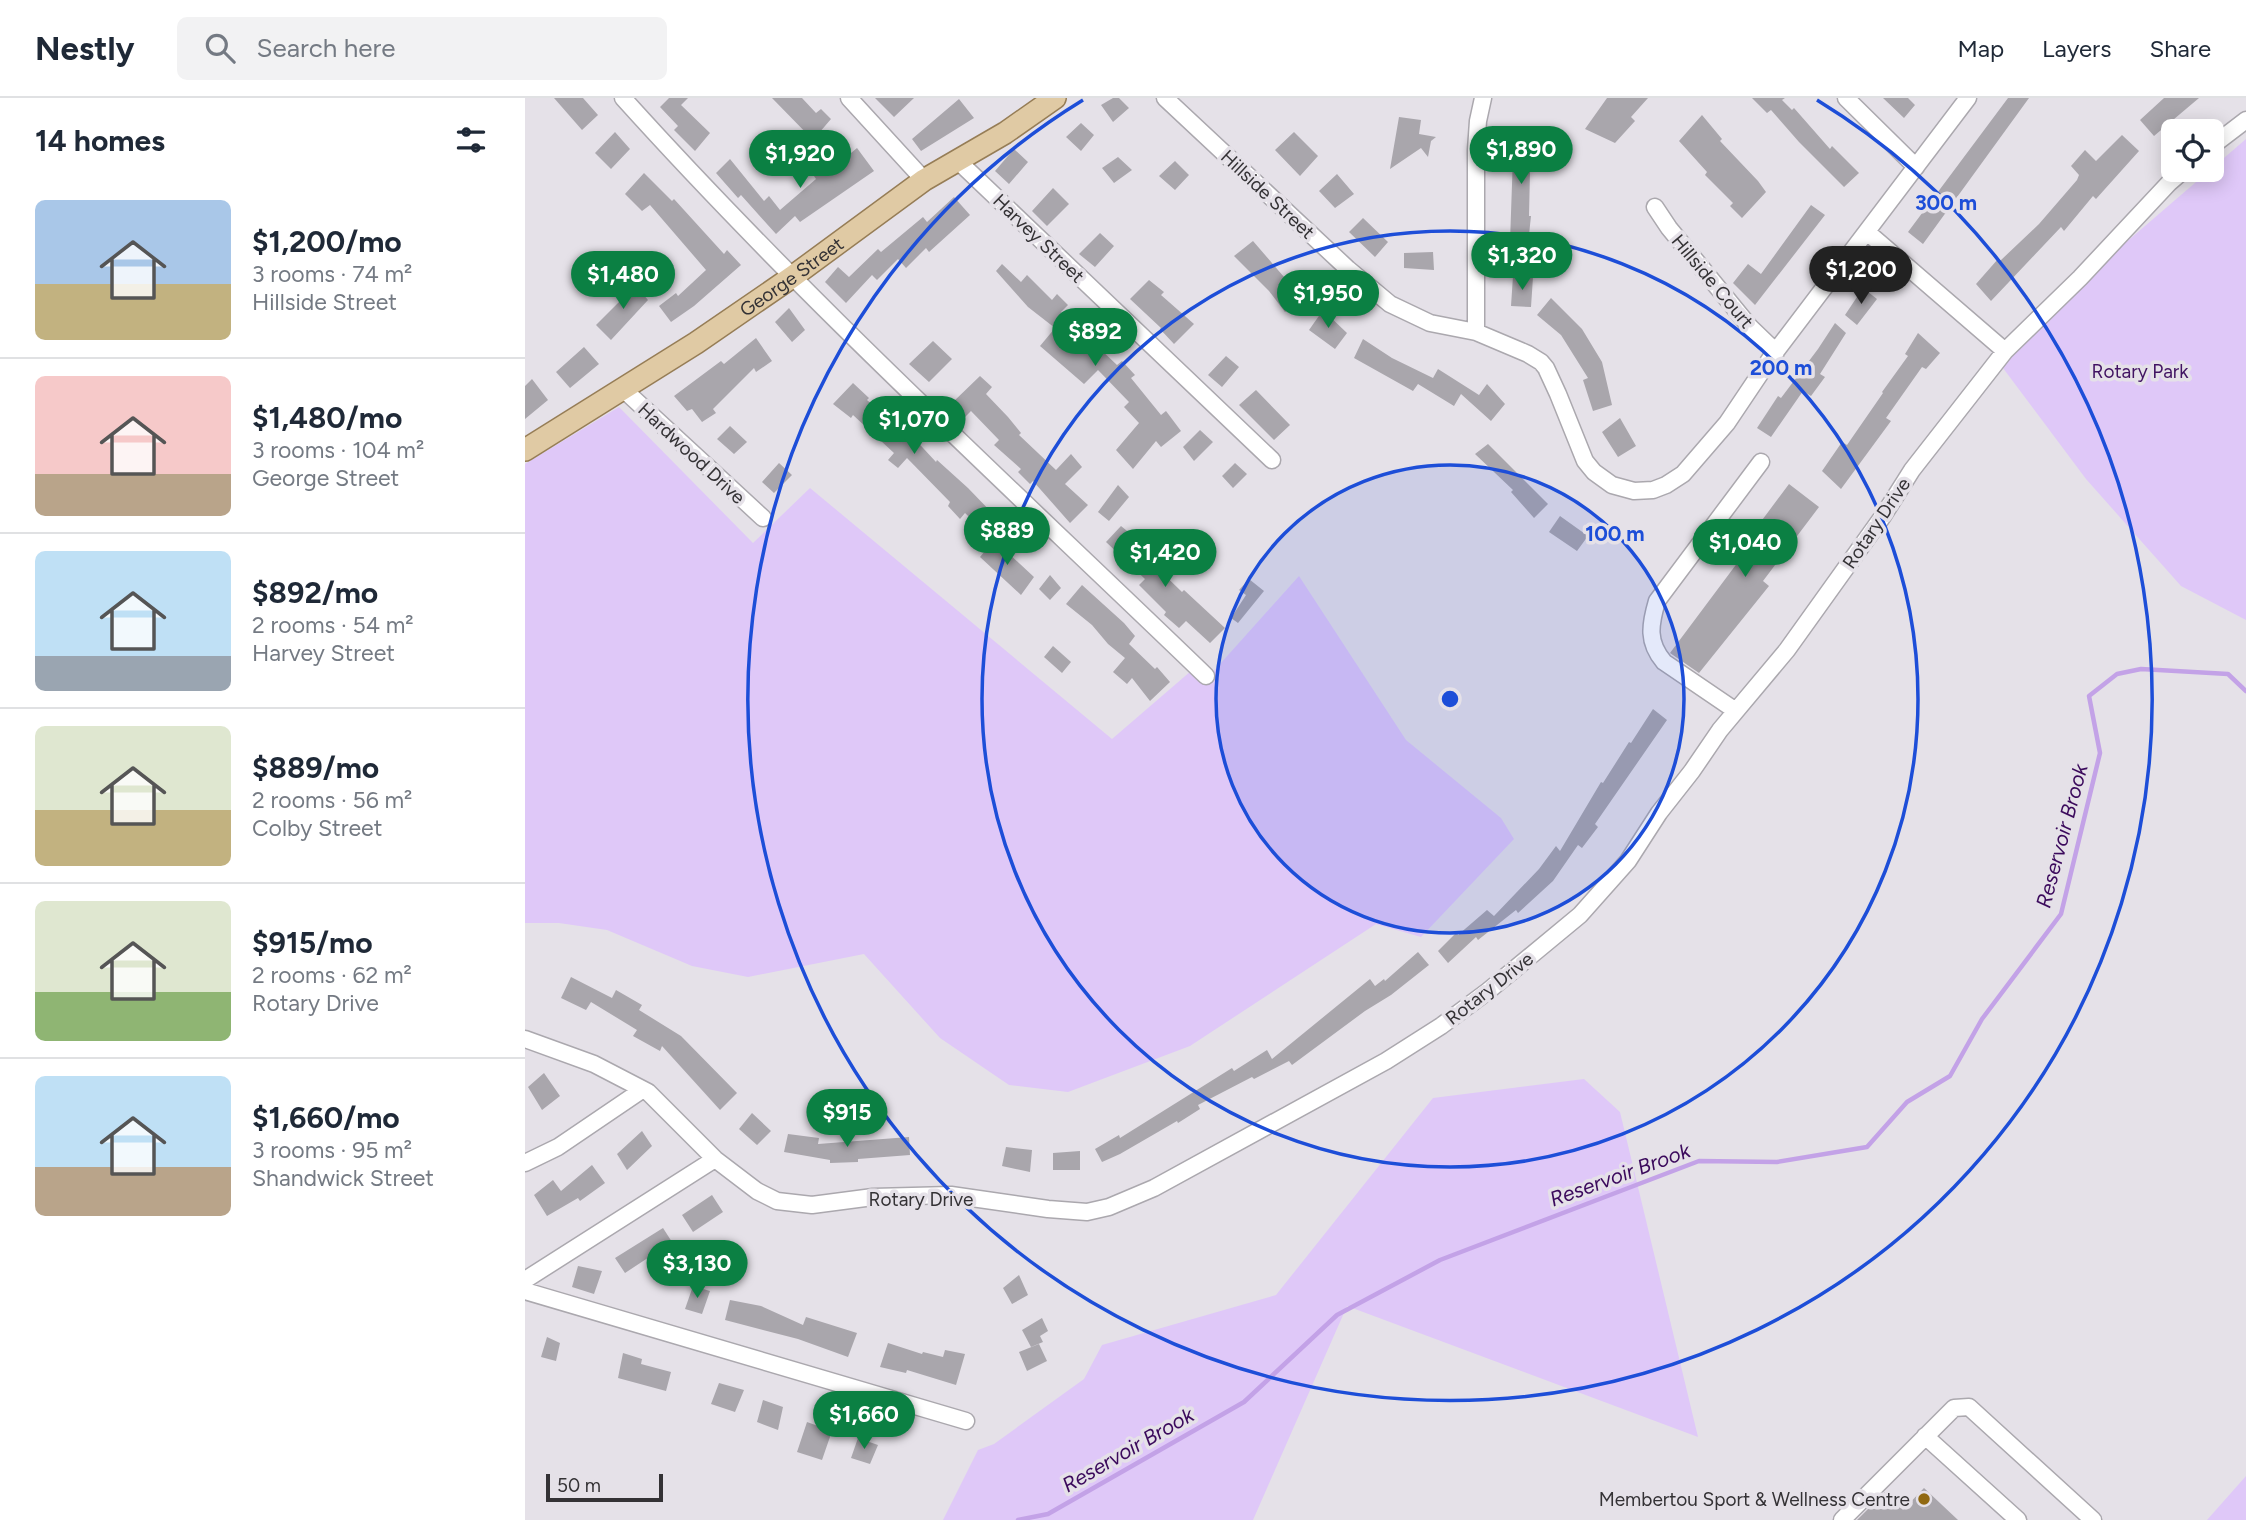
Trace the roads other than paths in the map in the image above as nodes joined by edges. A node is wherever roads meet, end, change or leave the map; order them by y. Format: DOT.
graph roads {
  1 [pos="623,98"];
  2 [pos="849,98"];
  3 [pos="1055,98"];
  4 [pos="1165,98"];
  5 [pos="1483,98"];
  6 [pos="1846,98"];
  7 [pos="1968,98"];
  8 [pos="2246,120"];
  9 [pos="2224,137"];
  10 [pos="957,160"];
  11 [pos="1916,167"];
  12 [pos="924,180"];
  13 [pos="2170,182"];
  14 [pos="1655,207"];
  15 [pos="1867,232"];
  16 [pos="792,277"];
  17 [pos="1476,332"];
  18 [pos="2005,351"];
  19 [pos="1776,352"];
  20 [pos="622,388"];
  21 [pos="525,450"];
  22 [pos="1272,460"];
  23 [pos="1761,462"];
  24 [pos="762,519"];
  25 [pos="1206,676"];
  26 [pos="1736,711"];
  27 [pos="533,1041"];
  28 [pos="525,1053"];
  29 [pos="642,1090"];
  30 [pos="715,1159"];
  31 [pos="525,1163"];
  32 [pos="525,1280"];
  33 [pos="525,1291"];
  34 [pos="966,1421"];
  35 [pos="1925,1436"];
  36 [pos="1842,1520"];
  37 [pos="2018,1520"];
  38 [pos="2092,1520"];
  1 -- 16 [label="street"];
  2 -- 12 [label="street"];
  3 -- 10 [label="main road, George Street"];
  4 -- 17 [label="street, Hillside Street"];
  5 -- 17 [label="street"];
  6 -- 11 [label="street"];
  7 -- 11 [label="street, Hillside Street"];
  8 -- 9 [label="street"];
  10 -- 12 [label="main road, George Street"];
  10 -- 22 [label="street, Harvey Street"];
  11 -- 15 [label="street, Hillside Street"];
  12 -- 16 [label="main road, George Street"];
  13 -- 18 [label="street, Rotary Drive"];
  14 -- 19 [label="street, Hillside Court"];
  15 -- 18 [label="street"];
  15 -- 19 [label="street, Hillside Street"];
  16 -- 20 [label="main road, George Street"];
  16 -- 25 [label="street"];
  17 -- 19 [label="street, Hillside Street"];
  18 -- 26 [label="street, Rotary Drive"];
  20 -- 21 [label="main road, George Street"];
  20 -- 24 [label="street, Hardwood Drive"];
  23 -- 26 [label="street"];
  26 -- 30 [label="street, Rotary Drive"];
  27 -- 28 [label="street"];
  27 -- 29 [label="street, Rotary Drive"];
  29 -- 30 [label="street, Rotary Drive"];
  29 -- 31 [label="street"];
  30 -- 32 [label="street"];
  33 -- 34 [label="street"];
  35 -- 36 [label="street"];
  35 -- 37 [label="street"];
  35 -- 38 [label="street"];
}
